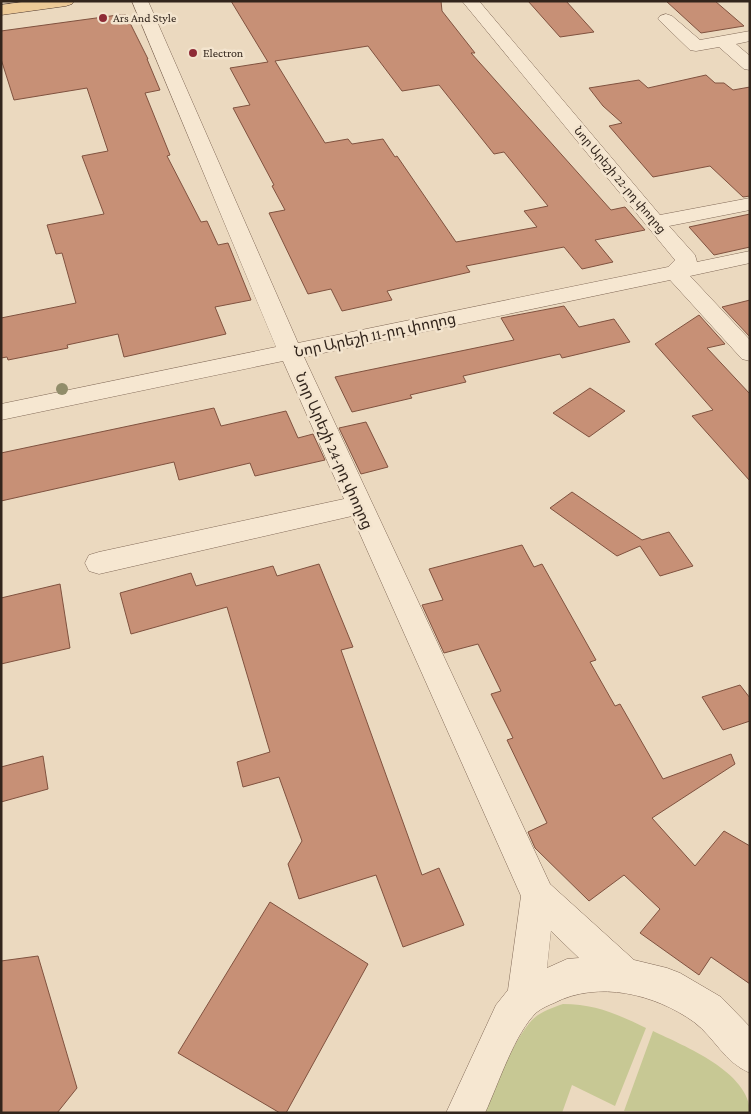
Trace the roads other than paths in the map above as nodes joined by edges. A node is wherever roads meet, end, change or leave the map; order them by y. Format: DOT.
graph roads {
  1 [pos="66,1"];
  2 [pos="140,1"];
  3 [pos="470,1"];
  4 [pos="1,10"];
  5 [pos="666,19"];
  6 [pos="750,36"];
  7 [pos="722,41"];
  8 [pos="750,65"];
  9 [pos="750,204"];
  10 [pos="657,222"];
  11 [pos="750,257"];
  12 [pos="674,273"];
  13 [pos="290,352"];
  14 [pos="750,354"];
  15 [pos="1,412"];
  16 [pos="359,505"];
  17 [pos="98,564"];
  18 [pos="538,896"];
  19 [pos="624,975"];
  20 [pos="525,998"];
  21 [pos="746,1045"];
  22 [pos="465,1113"];
  1 -- 4 [label="main road"];
  2 -- 13 [label="street, Նոր Արեշի 24-րդ փողոց"];
  3 -- 10 [label="street, Նոր Արեշի 22-րդ փողոց"];
  5 -- 7 [label="street"];
  6 -- 7 [label="street"];
  7 -- 8 [label="street"];
  9 -- 10 [label="street"];
  10 -- 12 [label="street, Նոր Արեշի 22-րդ փողոց"];
  11 -- 12 [label="street, Նոր Արեշի 11-րդ փողոց"];
  12 -- 13 [label="street, Նոր Արեշի 11-րդ փողոց"];
  12 -- 14 [label="street"];
  13 -- 15 [label="street, Նոր Արեշի 11-րդ փողոց"];
  13 -- 16 [label="street, Նոր Արեշի 24-րդ փողոց"];
  16 -- 17 [label="street"];
  16 -- 18 [label="street, Նոր Արեշի 24-րդ փողոց"];
  18 -- 19 [label="street, Նոր Արեշի 24-րդ փողոց"];
  18 -- 20 [label="street"];
  19 -- 20 [label="street"];
  19 -- 21 [label="street"];
  20 -- 22 [label="street"];
}
